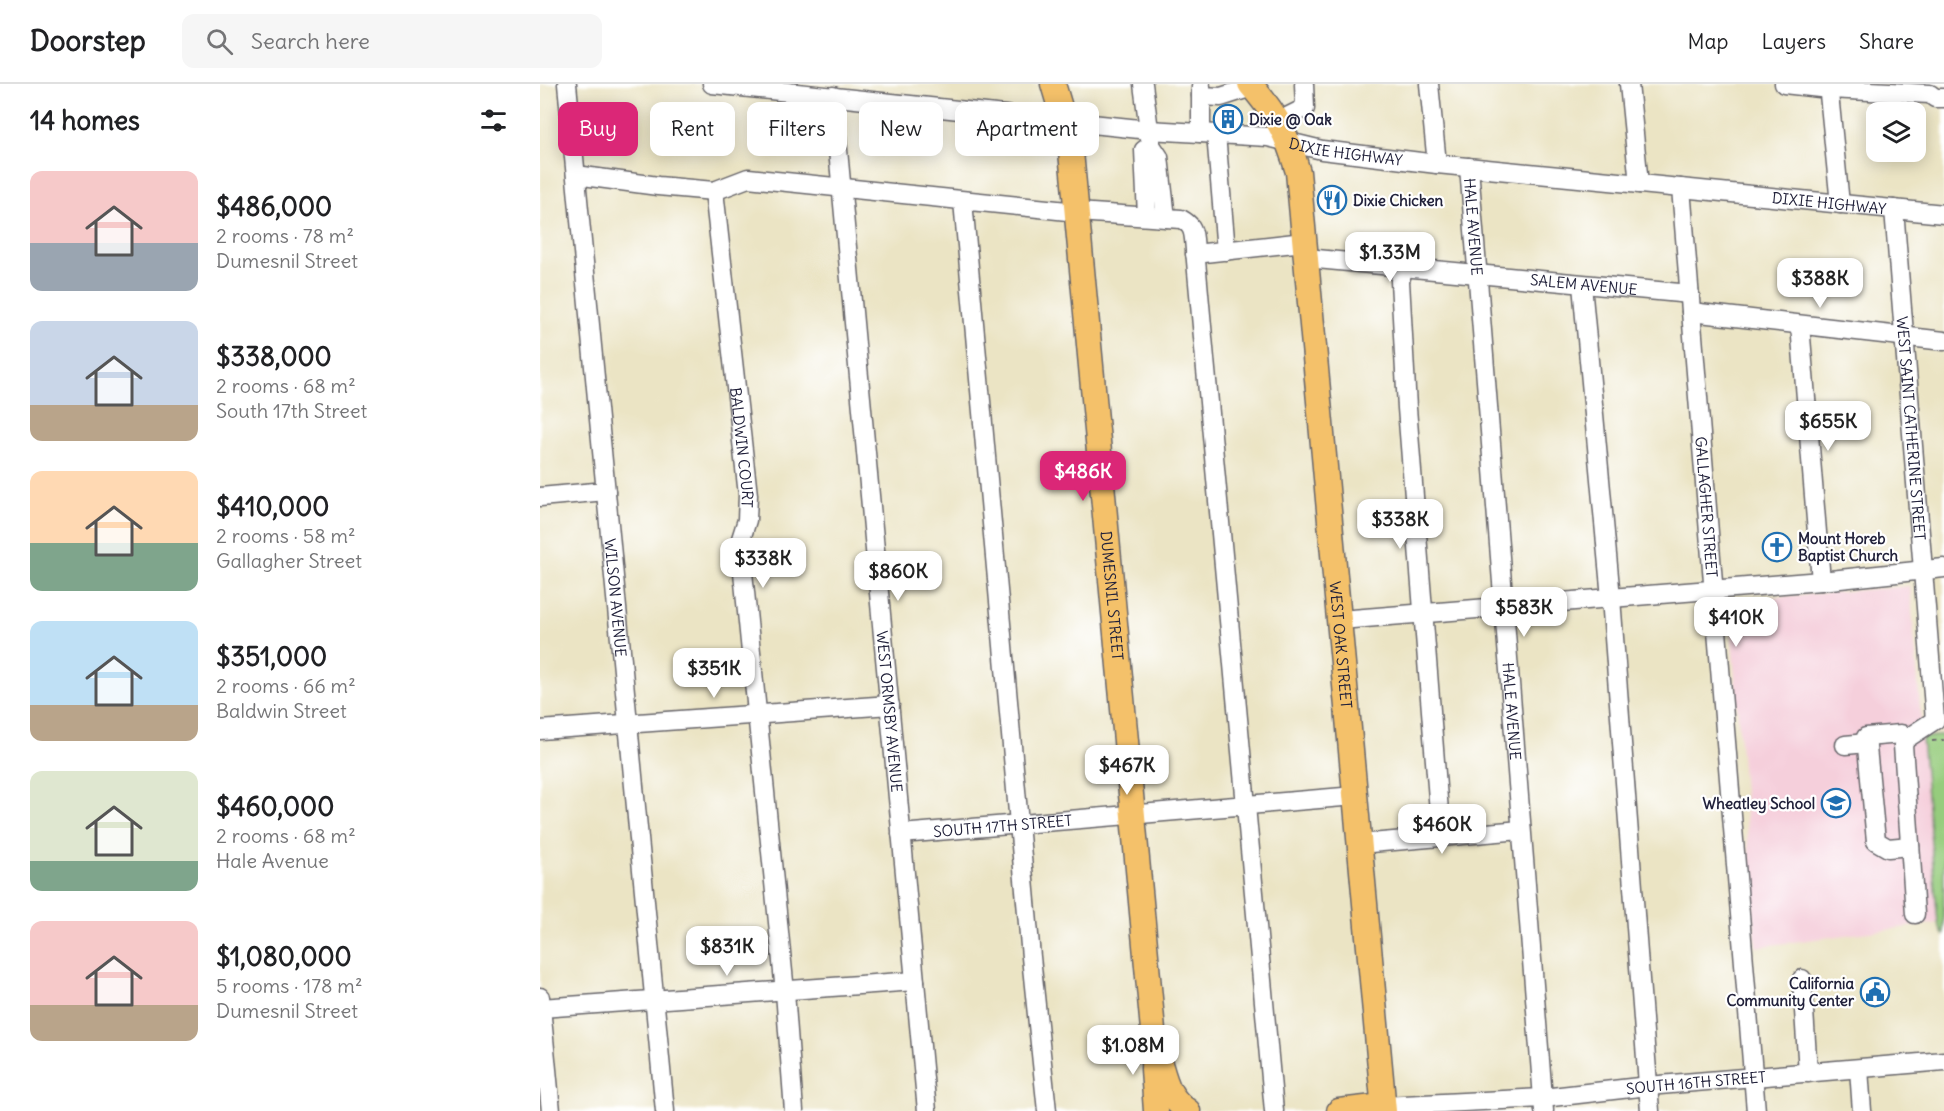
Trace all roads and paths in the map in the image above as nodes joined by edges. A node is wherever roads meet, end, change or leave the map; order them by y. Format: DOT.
graph roads {
  1 [pos="567,84"];
  2 [pos="712,84"];
  3 [pos="1053,84"];
  4 [pos="1143,84"];
  5 [pos="1304,84"];
  6 [pos="1429,84"];
  7 [pos="1629,84"];
  8 [pos="1784,84"];
  9 [pos="1251,85"];
  10 [pos="770,87"];
  11 [pos="1829,87"];
  12 [pos="798,88"];
  13 [pos="1201,90"];
  14 [pos="859,92"];
  15 [pos="1934,92"];
  16 [pos="833,96"];
  17 [pos="1058,102"];
  18 [pos="955,105"];
  19 [pos="1279,121"];
  20 [pos="1099,129"];
  21 [pos="1209,134"];
  22 [pos="1148,142"];
  23 [pos="1290,144"];
  24 [pos="1071,156"];
  25 [pos="1437,164"];
  26 [pos="1469,168"];
  27 [pos="576,175"];
  28 [pos="1639,184"];
  29 [pos="842,186"];
  30 [pos="1681,188"];
  31 [pos="714,191"];
  32 [pos="963,201"];
  33 [pos="1840,204"];
  34 [pos="1894,209"];
  35 [pos="1077,212"];
  36 [pos="1944,214"];
  37 [pos="1147,216"];
  38 [pos="1166,218"];
  39 [pos="1305,250"];
  40 [pos="1226,251"];
  41 [pos="1196,254"];
  42 [pos="1404,266"];
  43 [pos="1477,274"];
  44 [pos="1582,285"];
  45 [pos="1690,303"];
  46 [pos="1800,325"];
  47 [pos="1904,337"];
  48 [pos="1944,341"];
  49 [pos="606,490"];
  50 [pos="540,497"];
  51 [pos="1944,568"];
  52 [pos="1923,570"];
  53 [pos="1821,581"];
  54 [pos="1714,589"];
  55 [pos="1611,598"];
  56 [pos="1503,607"];
  57 [pos="1423,613"];
  58 [pos="1340,620"];
  59 [pos="890,705"];
  60 [pos="756,714"];
  61 [pos="628,723"];
  62 [pos="540,730"];
  63 [pos="1906,739"];
  64 [pos="1944,740"];
  65 [pos="1926,742"];
  66 [pos="1867,743"];
  67 [pos="1845,745"];
  68 [pos="1356,796"];
  69 [pos="1246,804"];
  70 [pos="1133,813"];
  71 [pos="1020,823"];
  72 [pos="1521,830"];
  73 [pos="901,834"];
  74 [pos="1441,837"];
  75 [pos="1359,844"];
  76 [pos="1910,846"];
  77 [pos="1915,914"];
  78 [pos="1802,979"];
  79 [pos="915,981"];
  80 [pos="785,992"];
  81 [pos="654,999"];
  82 [pos="540,1002"];
  83 [pos="1154,1041"];
  84 [pos="1944,1061"];
  85 [pos="1858,1069"];
  86 [pos="1808,1073"];
  87 [pos="1754,1077"];
  88 [pos="1648,1086"];
  89 [pos="1543,1105"];
  90 [pos="1384,1109"];
  91 [pos="551,1111"];
  92 [pos="665,1111"];
  93 [pos="794,1111"];
  94 [pos="927,1111"];
  95 [pos="1047,1111"];
  96 [pos="1156,1111"];
  97 [pos="1188,1111"];
  98 [pos="1274,1111"];
  99 [pos="1339,1111"];
  100 [pos="1650,1111"];
  101 [pos="1756,1111"];
  102 [pos="1862,1111"];
  1 -- 27 [label="street, WILSON AVENUE"];
  2 -- 10 [label="street, DIXIE HIGHWAY"];
  3 -- 17 [label="main road, DUMESNIL STREET"];
  4 -- 22 [label="street"];
  5 -- 19 [label="street"];
  6 -- 25 [label="street"];
  7 -- 28 [label="street"];
  8 -- 11 [label="street"];
  9 -- 13 [label="street"];
  9 -- 19 [label="main road, WEST OAK STREET"];
  10 -- 12 [label="street, DIXIE HIGHWAY"];
  11 -- 15 [label="street"];
  11 -- 33 [label="street"];
  12 -- 16 [label="street, DIXIE HIGHWAY"];
  13 -- 21 [label="street"];
  14 -- 16 [label="street, DIXIE HIGHWAY"];
  14 -- 18 [label="street, DIXIE HIGHWAY"];
  16 -- 29 [label="street, WEST ORMSBY AVENUE"];
  19 -- 23 [label="main road, WEST OAK STREET"];
  20 -- 22 [label="street, DIXIE HIGHWAY"];
  21 -- 22 [label="street, DIXIE HIGHWAY"];
  21 -- 23 [label="street, DIXIE HIGHWAY"];
  21 -- 40 [label="street"];
  22 -- 37 [label="street"];
  22 -- 38 [label="street"];
  23 -- 25 [label="street, DIXIE HIGHWAY"];
  23 -- 39 [label="main road, WEST OAK STREET"];
  24 -- 35 [label="main road, DUMESNIL STREET"];
  25 -- 26 [label="street, DIXIE HIGHWAY"];
  26 -- 28 [label="street, DIXIE HIGHWAY"];
  26 -- 43 [label="street, HALE AVENUE"];
  27 -- 31 [label="street"];
  27 -- 49 [label="street, WILSON AVENUE"];
  28 -- 30 [label="street, DIXIE HIGHWAY"];
  29 -- 31 [label="street"];
  29 -- 32 [label="street"];
  29 -- 59 [label="street, WEST ORMSBY AVENUE"];
  30 -- 33 [label="street, DIXIE HIGHWAY"];
  30 -- 45 [label="street, GALLAGHER STREET"];
  31 -- 60 [label="street, BALDWIN COURT"];
  32 -- 35 [label="street"];
  32 -- 71 [label="street"];
  33 -- 34 [label="street, DIXIE HIGHWAY"];
  34 -- 36 [label="street, DIXIE HIGHWAY"];
  34 -- 47 [label="street, WEST SAINT CATHERINE STREET"];
  35 -- 37 [label="street"];
  35 -- 70 [label="main road, DUMESNIL STREET"];
  37 -- 38 [label="street"];
  38 -- 41 [label="street"];
  39 -- 40 [label="street, SALEM AVENUE"];
  39 -- 42 [label="street, SALEM AVENUE"];
  39 -- 58 [label="main road, WEST OAK STREET"];
  40 -- 41 [label="street, SALEM AVENUE"];
  41 -- 69 [label="street"];
  42 -- 43 [label="street, SALEM AVENUE"];
  42 -- 57 [label="street"];
  43 -- 44 [label="street, SALEM AVENUE"];
  43 -- 56 [label="street, HALE AVENUE"];
  44 -- 45 [label="street, SALEM AVENUE"];
  44 -- 55 [label="street"];
  45 -- 46 [label="street, SALEM AVENUE"];
  45 -- 54 [label="street, GALLAGHER STREET"];
  46 -- 47 [label="street, SALEM AVENUE"];
  46 -- 53 [label="street"];
  47 -- 48 [label="street, SALEM AVENUE"];
  47 -- 52 [label="street, WEST SAINT CATHERINE STREET"];
  49 -- 50 [label="street"];
  49 -- 61 [label="street, WILSON AVENUE"];
  51 -- 52 [label="street"];
  52 -- 53 [label="street"];
  52 -- 63 [label="street, WEST SAINT CATHERINE STREET"];
  53 -- 54 [label="street"];
  54 -- 55 [label="street"];
  54 -- 87 [label="street, GALLAGHER STREET"];
  55 -- 56 [label="street"];
  55 -- 88 [label="street"];
  56 -- 57 [label="street"];
  56 -- 72 [label="street, HALE AVENUE"];
  57 -- 58 [label="street"];
  57 -- 74 [label="street"];
  58 -- 68 [label="main road, WEST OAK STREET"];
  59 -- 60 [label="street"];
  59 -- 73 [label="street, WEST ORMSBY AVENUE"];
  60 -- 61 [label="street"];
  60 -- 80 [label="street, BALDWIN COURT"];
  61 -- 62 [label="street"];
  61 -- 81 [label="street, WILSON AVENUE"];
  63 -- 66 [label="street"];
  63 -- 76 [label="street"];
  64 -- 65 [label="path"];
  66 -- 67 [label="street"];
  66 -- 76 [label="street"];
  68 -- 69 [label="street, SOUTH 17TH STREET"];
  68 -- 75 [label="main road, WEST OAK STREET"];
  69 -- 70 [label="street, SOUTH 17TH STREET"];
  69 -- 98 [label="street"];
  70 -- 71 [label="street, SOUTH 17TH STREET"];
  70 -- 83 [label="main road, DUMESNIL STREET"];
  71 -- 73 [label="street, SOUTH 17TH STREET"];
  71 -- 95 [label="street"];
  72 -- 74 [label="street"];
  72 -- 89 [label="street, HALE AVENUE"];
  73 -- 79 [label="street, WEST ORMSBY AVENUE"];
  74 -- 75 [label="street"];
  75 -- 90 [label="main road, WEST OAK STREET"];
  76 -- 77 [label="street"];
  78 -- 86 [label="street"];
  79 -- 80 [label="street"];
  79 -- 94 [label="street, WEST ORMSBY AVENUE"];
  80 -- 81 [label="street"];
  80 -- 93 [label="street, BALDWIN COURT"];
  81 -- 82 [label="street"];
  81 -- 92 [label="street, WILSON AVENUE"];
  82 -- 91 [label="street"];
  83 -- 96 [label="main road, DUMESNIL STREET"];
  83 -- 97 [label="main road"];
  84 -- 85 [label="street, SOUTH 16TH STREET"];
  85 -- 86 [label="street, SOUTH 16TH STREET"];
  85 -- 102 [label="street"];
  86 -- 87 [label="street, SOUTH 16TH STREET"];
  87 -- 88 [label="street, SOUTH 16TH STREET"];
  87 -- 101 [label="street, GALLAGHER STREET"];
  88 -- 89 [label="street, SOUTH 16TH STREET"];
  88 -- 100 [label="street"];
  89 -- 90 [label="street, SOUTH 16TH STREET"];
  90 -- 99 [label="main road, SOUTH 16TH STREET"];
}
